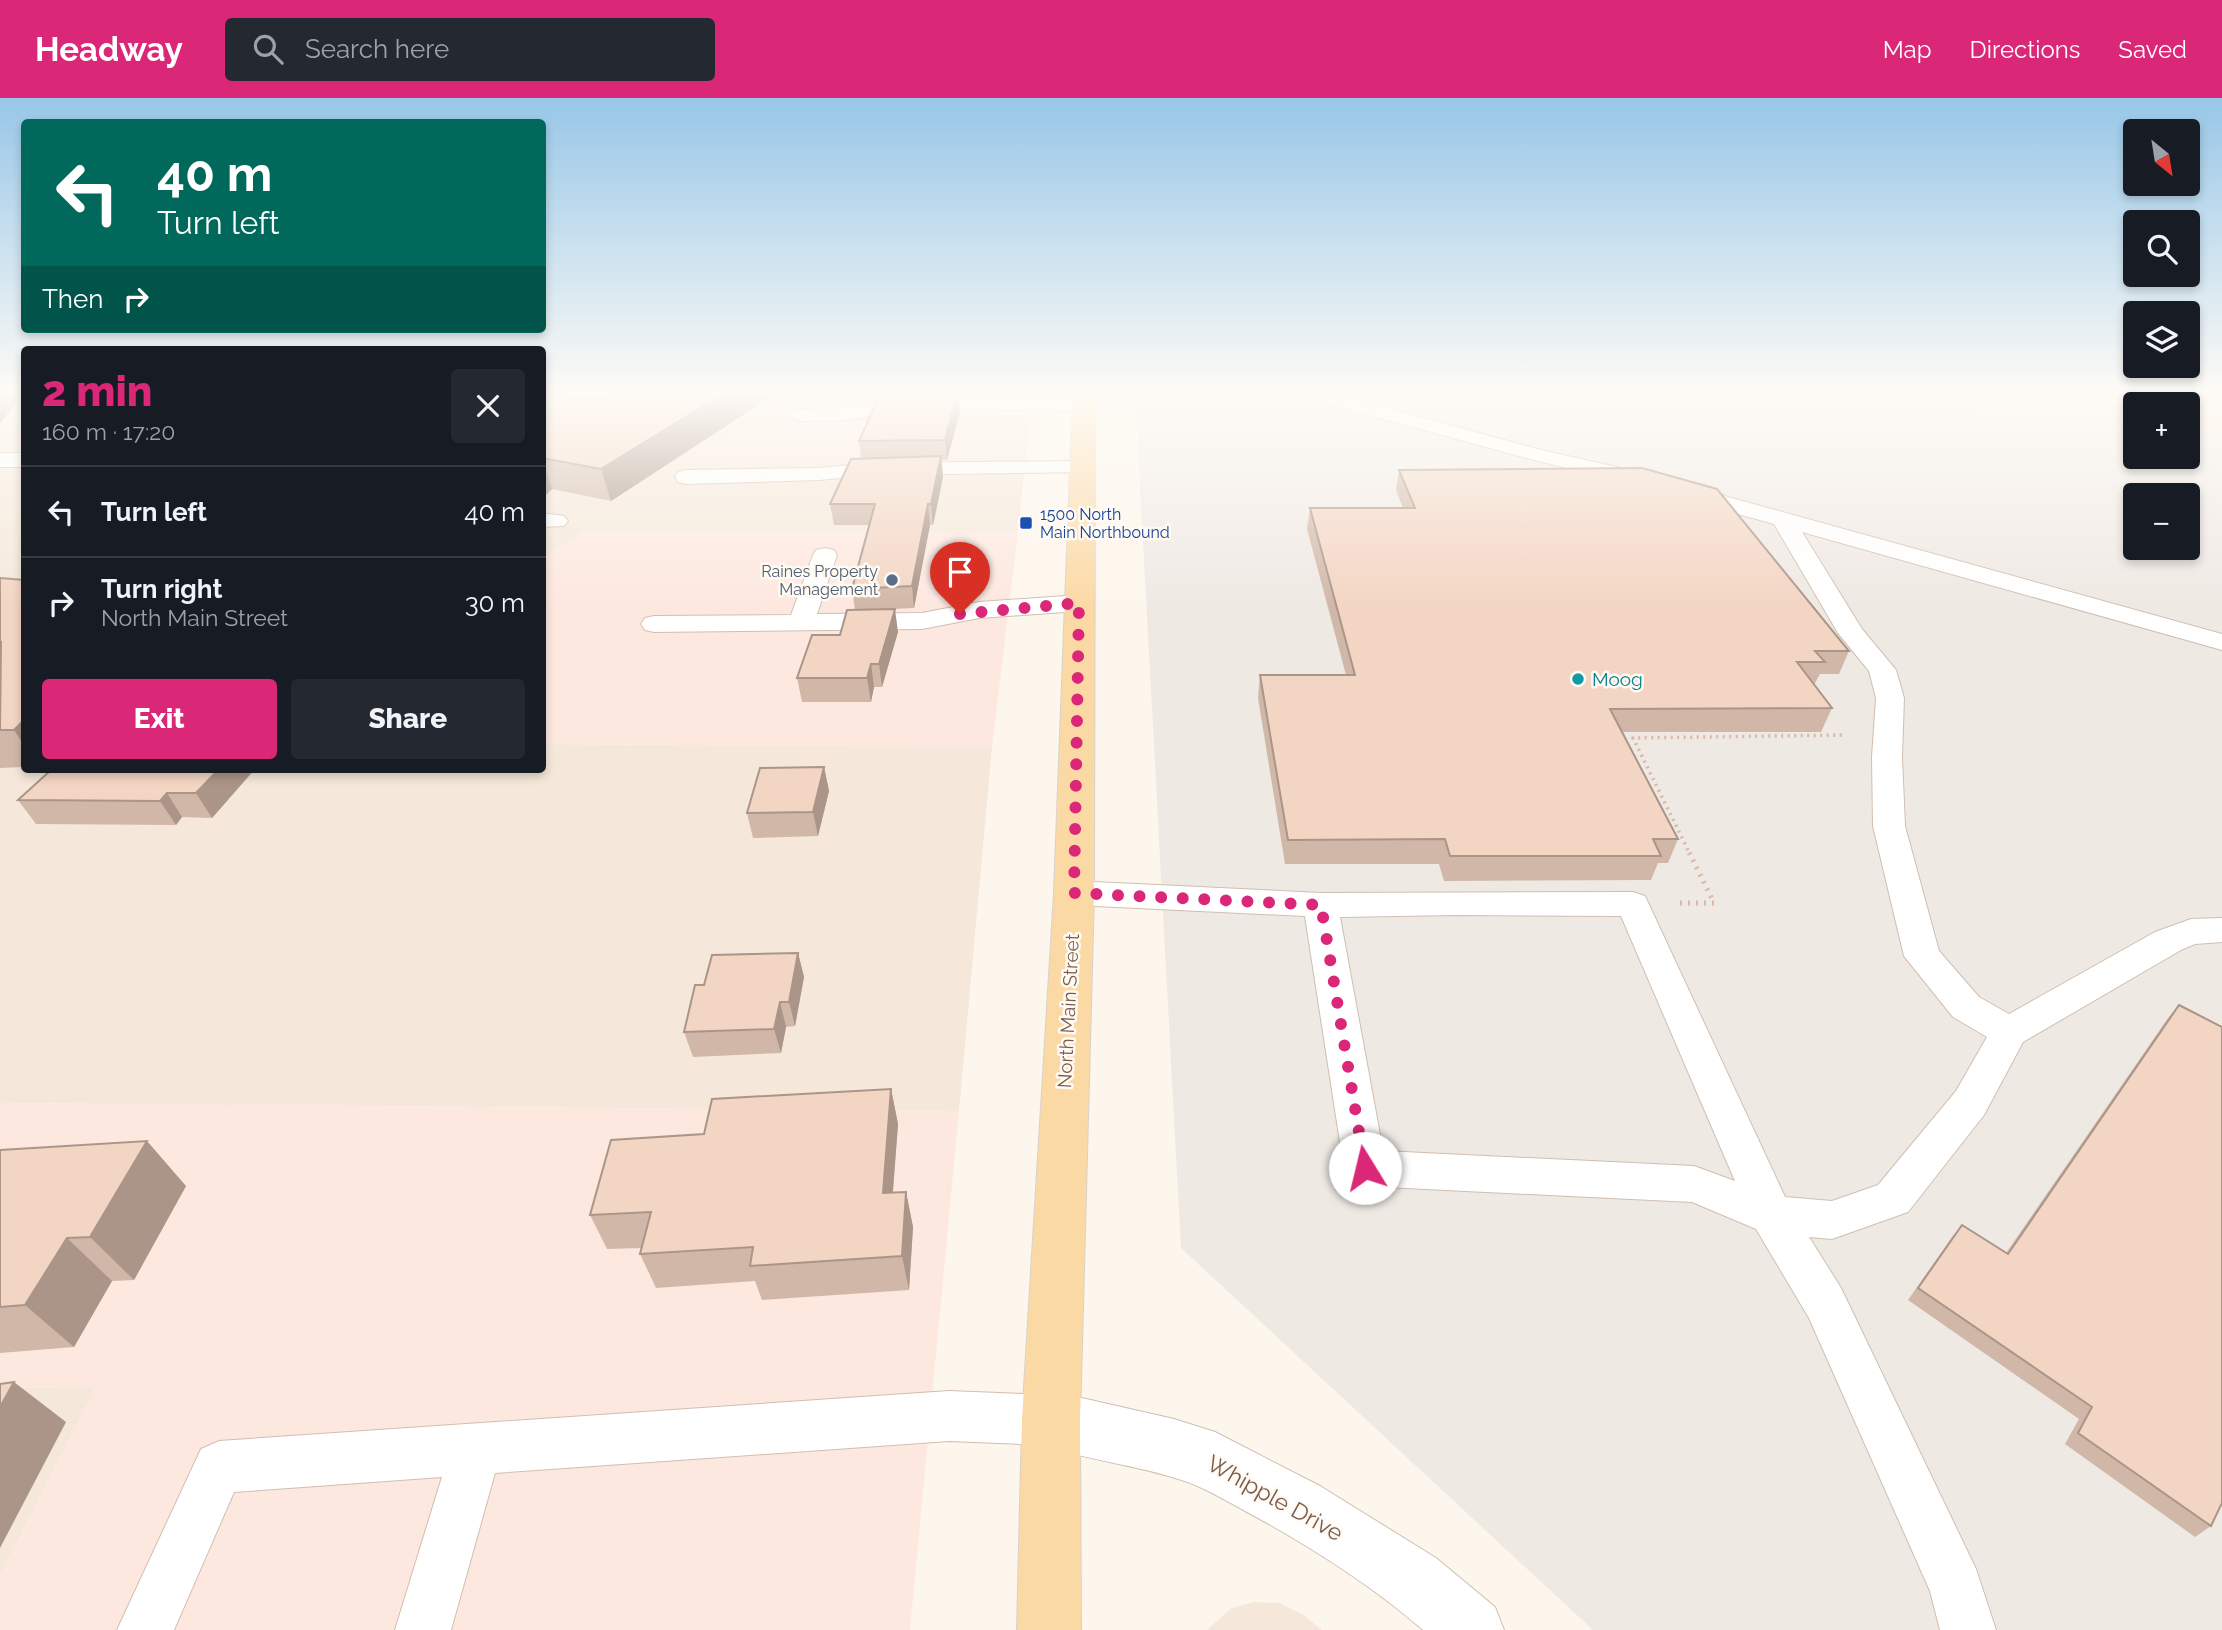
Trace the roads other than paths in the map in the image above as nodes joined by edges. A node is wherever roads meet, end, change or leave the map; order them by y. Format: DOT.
graph roads {
  1 [pos="1082,463"];
  2 [pos="1575,463"];
  3 [pos="1082,467"];
  4 [pos="686,477"];
  5 [pos="1783,519"];
  6 [pos="825,555"];
  7 [pos="1079,603"];
  8 [pos="801,622"];
  9 [pos="654,624"];
  10 [pos="2222,642"];
  11 [pos="1074,893"];
  12 [pos="1321,905"];
  13 [pos="2222,930"];
  14 [pos="2009,1032"];
  15 [pos="1771,1214"];
  16 [pos="1051,1420"];
  17 [pos="476,1449"];
  18 [pos="145,1630"];
  19 [pos="423,1630"];
  20 [pos="1049,1630"];
  21 [pos="1472,1630"];
  22 [pos="1968,1630"];
  1 -- 3 [label="main road, North Main Street"];
  2 -- 5 [label="lane"];
  3 -- 4 [label="lane"];
  3 -- 7 [label="main road, North Main Street"];
  5 -- 10 [label="lane"];
  5 -- 14 [label="lane"];
  6 -- 8 [label="lane"];
  7 -- 8 [label="lane"];
  7 -- 11 [label="main road, North Main Street"];
  8 -- 9 [label="lane"];
  11 -- 12 [label="lane"];
  11 -- 16 [label="main road, North Main Street"];
  12 -- 15 [label="lane"];
  12 -- 15 [label="lane"];
  13 -- 14 [label="lane"];
  14 -- 15 [label="lane"];
  15 -- 22 [label="lane"];
  16 -- 17 [label="lane"];
  16 -- 20 [label="main road, North Main Street"];
  16 -- 21 [label="street, Whipple Drive"];
  17 -- 18 [label="lane"];
  17 -- 19 [label="lane"];
}
